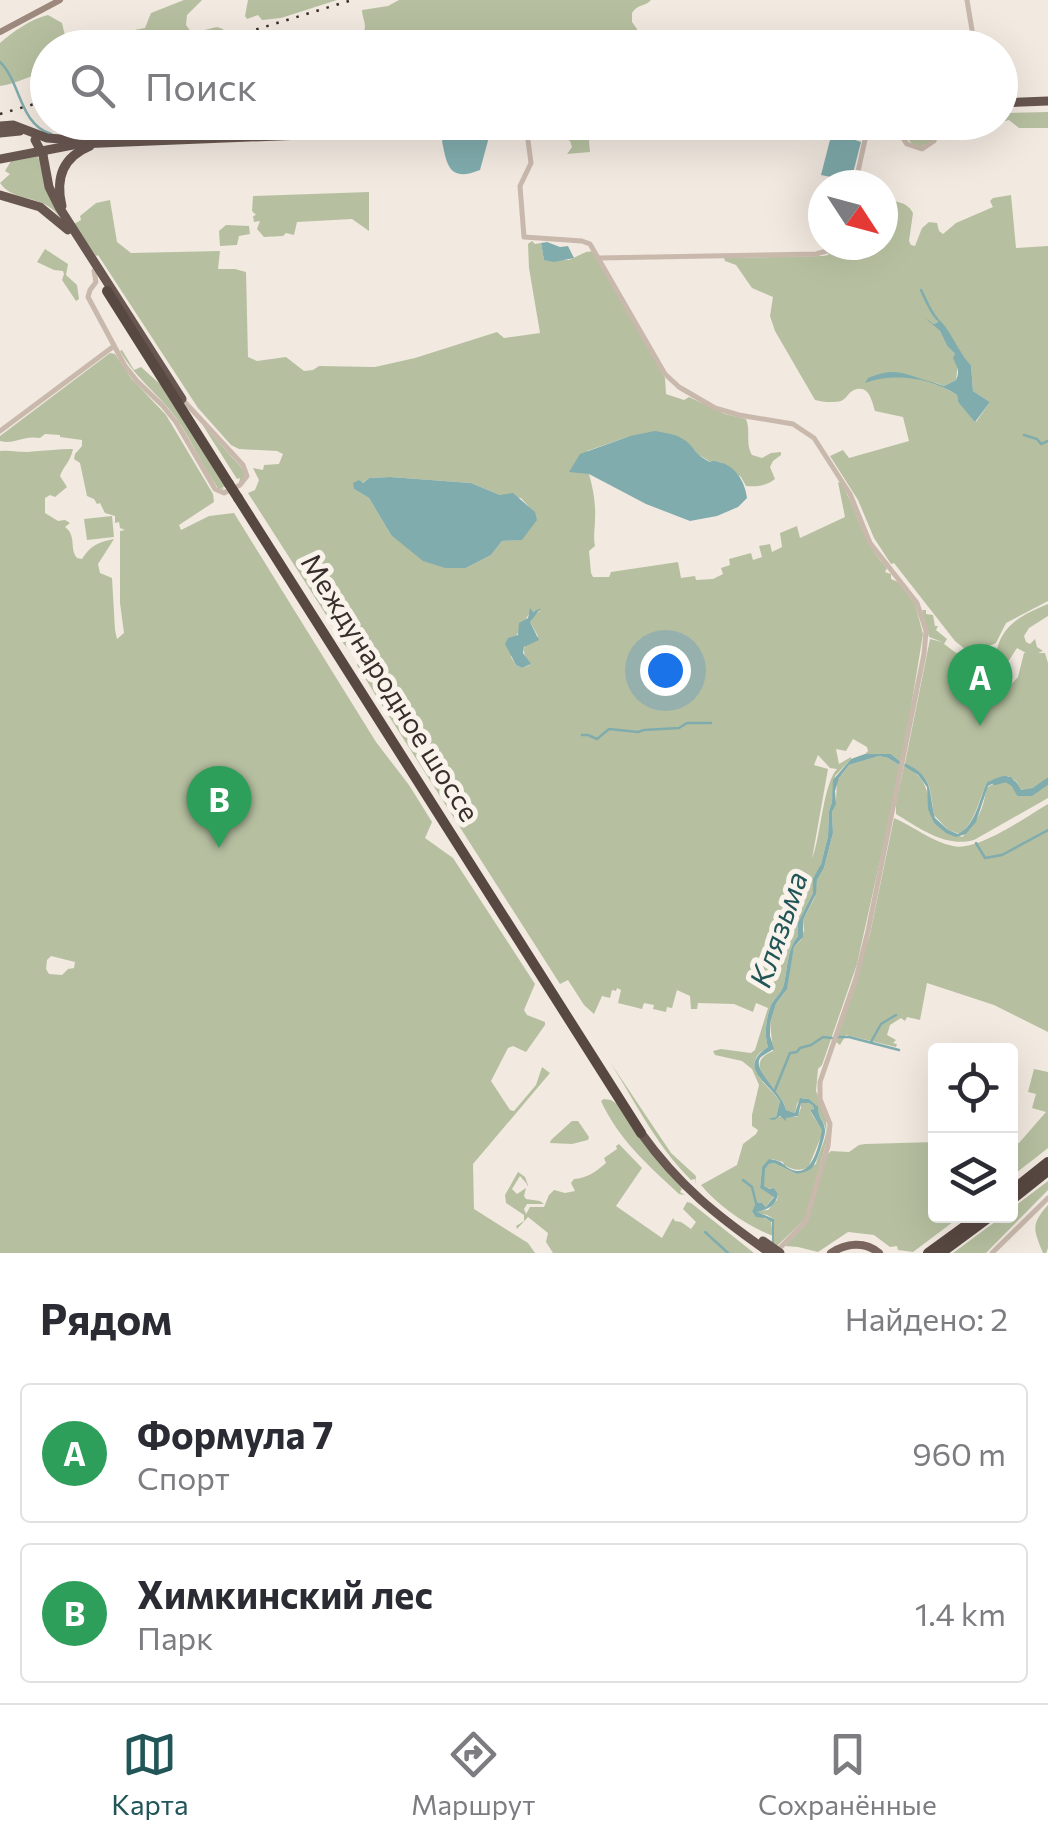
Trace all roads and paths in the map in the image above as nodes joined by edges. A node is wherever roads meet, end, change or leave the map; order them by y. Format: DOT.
graph roads {
  1 [pos="60,0"];
  2 [pos="967,0"];
  3 [pos="972,29"];
  4 [pos="0,32"];
  5 [pos="1048,103"];
  6 [pos="1018,104"];
  7 [pos="0,130"];
  8 [pos="30,130"];
  9 [pos="30,137"];
  10 [pos="35,140"];
  11 [pos="55,140"];
  12 [pos="78,140"];
  13 [pos="180,140"];
  14 [pos="530,140"];
  15 [pos="865,140"];
  16 [pos="934,140"];
  17 [pos="905,142"];
  18 [pos="100,143"];
  19 [pos="0,156"];
  20 [pos="859,170"];
  21 [pos="0,196"];
  22 [pos="71,226"];
  23 [pos="808,254"];
  24 [pos="599,258"];
  25 [pos="94,271"];
  26 [pos="92,287"];
  27 [pos="107,291"];
  28 [pos="115,348"];
  29 [pos="182,399"];
  30 [pos="0,431"];
  31 [pos="232,483"];
  32 [pos="643,1131"];
  33 [pos="1048,1162"];
  34 [pos="1048,1172"];
  35 [pos="1018,1186"];
  36 [pos="1018,1195"];
  37 [pos="1048,1198"];
  38 [pos="969,1223"];
  39 [pos="982,1223"];
  40 [pos="775,1253"];
  41 [pos="831,1253"];
  42 [pos="879,1253"];
  43 [pos="928,1253"];
  44 [pos="941,1253"];
  45 [pos="992,1253"];
  1 -- 4 [label="main road"];
  2 -- 3 [label="street"];
  5 -- 6 [label="highway"];
  7 -- 8 [label="highway"];
  7 -- 9 [label="highway, Международное шоссе, bridge"];
  10 -- 22 [label="highway, Международное шоссе, bridge"];
  11 -- 12 [label="highway"];
  12 -- 19 [label="highway"];
  13 -- 18 [label="highway"];
  14 -- 24 [label="street"];
  15 -- 20 [label="street"];
  16 -- 17 [label="street"];
  18 -- 19 [label="highway"];
  18 -- 22 [label="highway"];
  21 -- 25 [label="highway, Международное шоссе"];
  22 -- 29 [label="highway, Международное шоссе"];
  23 -- 24 [label="street"];
  24 -- 40 [label="street"];
  25 -- 26 [label="street"];
  25 -- 27 [label="highway, Международное шоссе"];
  26 -- 27 [label="street"];
  26 -- 28 [label="street"];
  27 -- 31 [label="highway, Международное шоссе"];
  28 -- 29 [label="street"];
  28 -- 30 [label="street"];
  29 -- 31 [label="highway, Международное шоссе"];
  31 -- 32 [label="highway, Международное шоссе, bridge"];
  32 -- 40 [label="highway, Международное шоссе, bridge"];
  33 -- 35 [label="highway"];
  34 -- 36 [label="highway"];
  37 -- 45 [label="street"];
  38 -- 43 [label="highway"];
  39 -- 44 [label="highway"];
  41 -- 42 [label="main road"];
}
